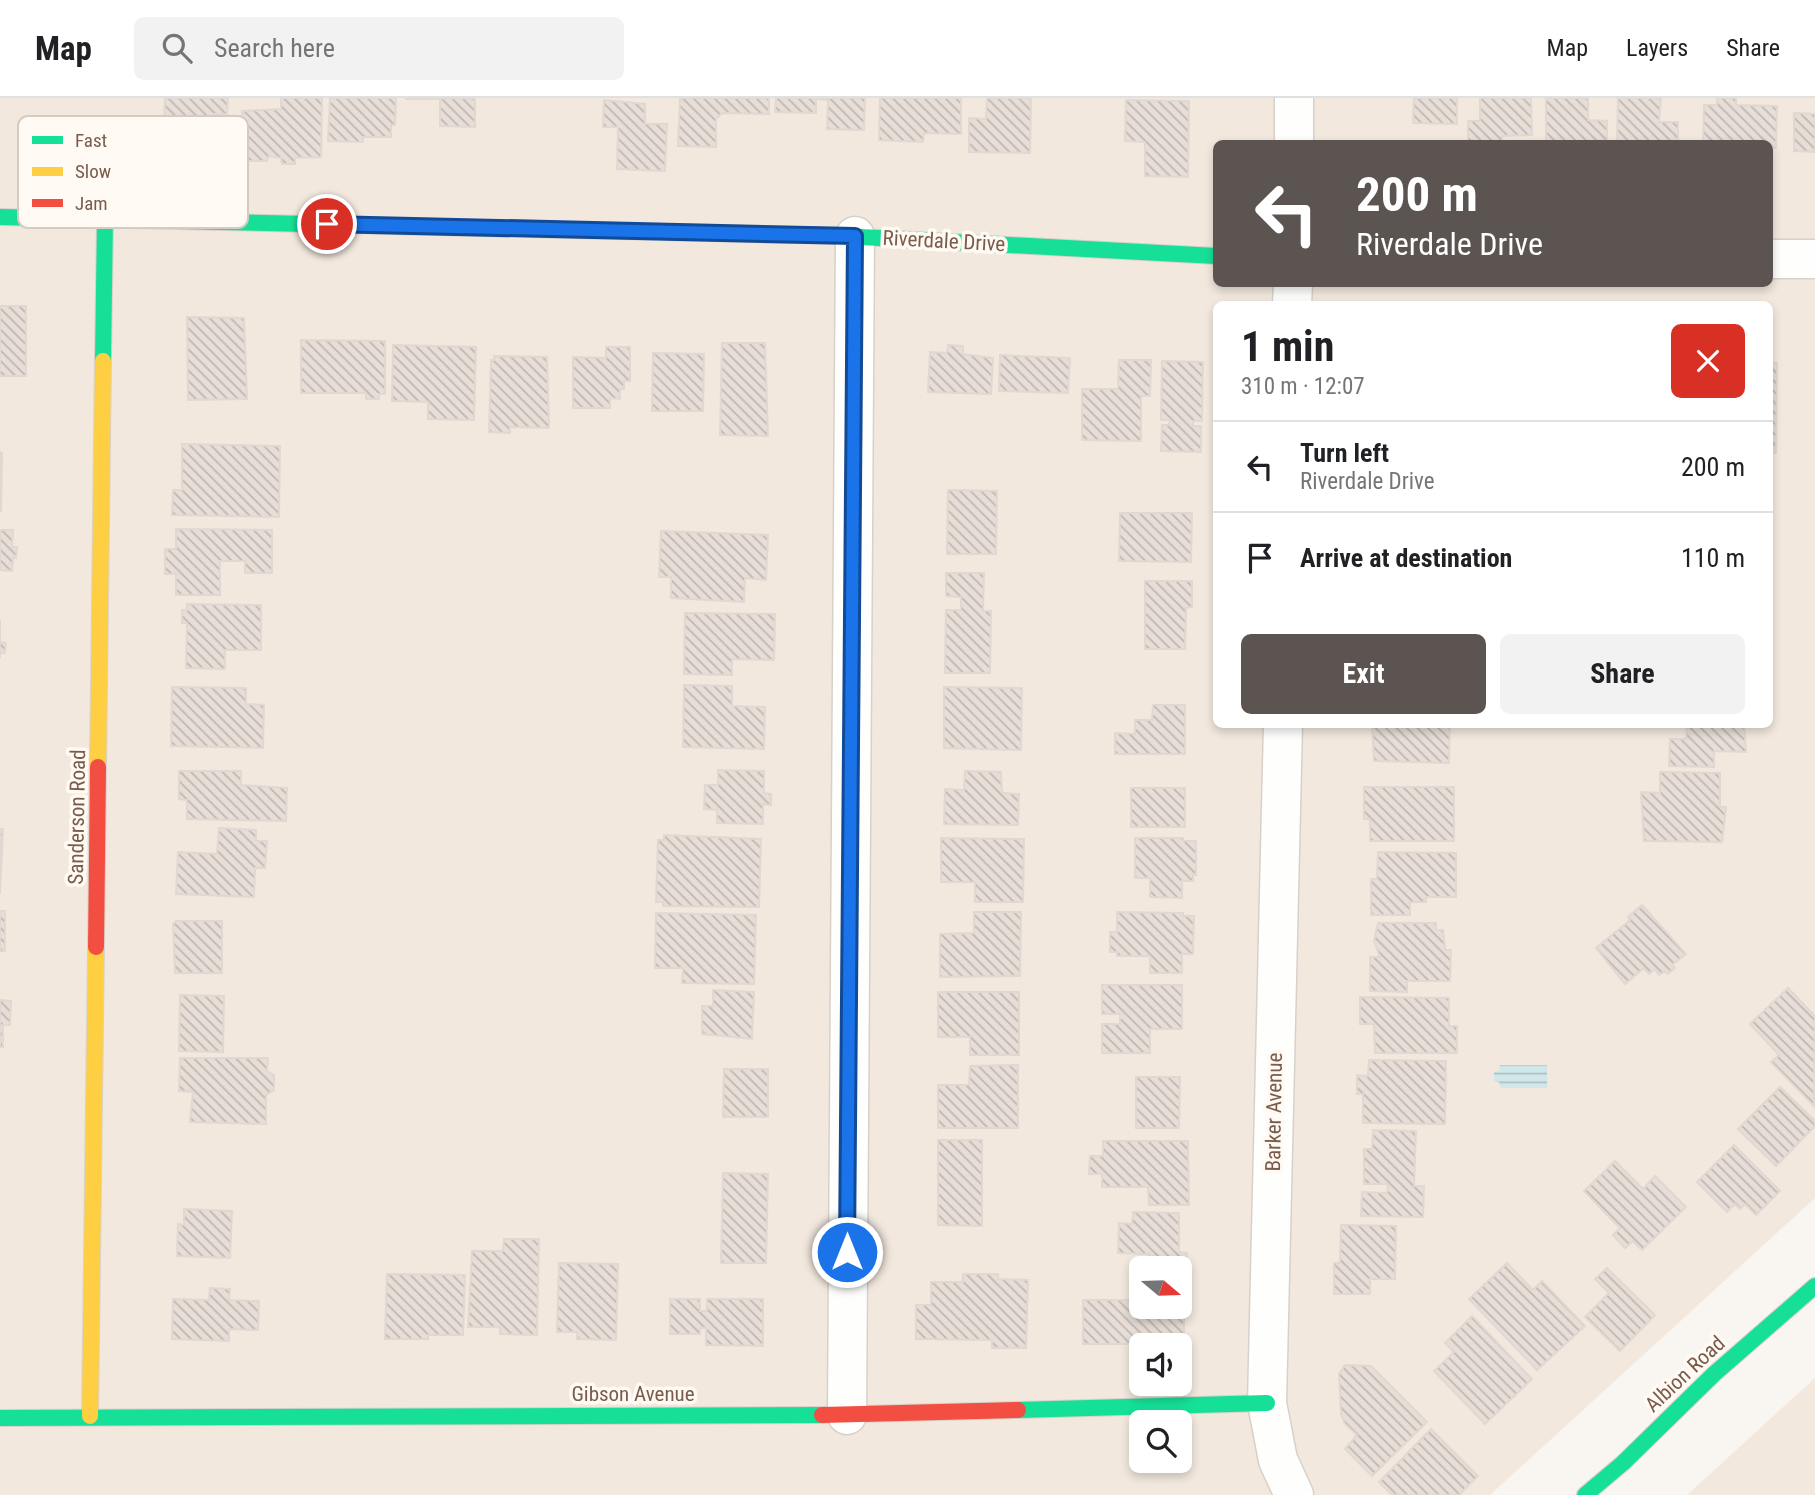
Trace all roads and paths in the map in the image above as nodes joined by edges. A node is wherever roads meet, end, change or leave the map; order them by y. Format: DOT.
graph roads {
  1 [pos="1294,98"];
  2 [pos="1294,140"];
  3 [pos="0,217"];
  4 [pos="18,217"];
  5 [pos="248,222"];
  6 [pos="105,228"];
  7 [pos="855,236"];
  8 [pos="1213,256"];
  9 [pos="1815,259"];
  10 [pos="1773,260"];
  11 [pos="1283,728"];
  12 [pos="1815,1286"];
  13 [pos="1267,1403"];
  14 [pos="847,1415"];
  15 [pos="90,1416"];
  16 [pos="0,1418"];
  17 [pos="1294,1495"];
  18 [pos="1585,1495"];
  1 -- 2 [label="street"];
  3 -- 4 [label="street, Riverdale Drive"];
  5 -- 7 [label="street, Riverdale Drive"];
  6 -- 15 [label="street, Sanderson Road"];
  7 -- 8 [label="street, Riverdale Drive"];
  7 -- 14 [label="street"];
  9 -- 10 [label="street"];
  11 -- 13 [label="street, Barker Avenue"];
  12 -- 18 [label="street, Albion Road"];
  13 -- 14 [label="street, Gibson Avenue"];
  13 -- 17 [label="street, Barker Avenue"];
  14 -- 15 [label="street, Gibson Avenue"];
  15 -- 16 [label="street, Gibson Avenue"];
}
